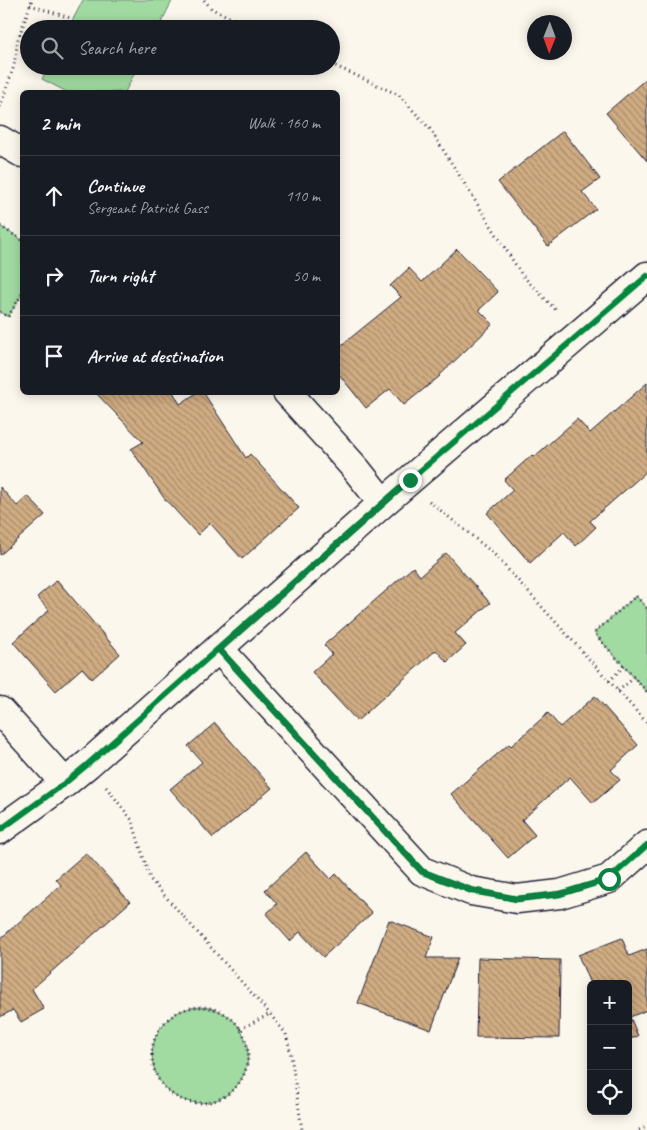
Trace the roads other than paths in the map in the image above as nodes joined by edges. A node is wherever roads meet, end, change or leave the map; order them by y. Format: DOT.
graph roads {
  1 [pos="0,140"];
  2 [pos="20,152"];
  3 [pos="647,276"];
  4 [pos="290,395"];
  5 [pos="384,503"];
  6 [pos="219,650"];
  7 [pos="0,711"];
  8 [pos="65,783"];
  9 [pos="0,830"];
  10 [pos="647,845"];
  1 -- 2 [label="street"];
  3 -- 5 [label="street"];
  4 -- 5 [label="street"];
  5 -- 6 [label="street"];
  6 -- 8 [label="street"];
  6 -- 10 [label="street"];
  7 -- 8 [label="street"];
  8 -- 9 [label="street"];
}
